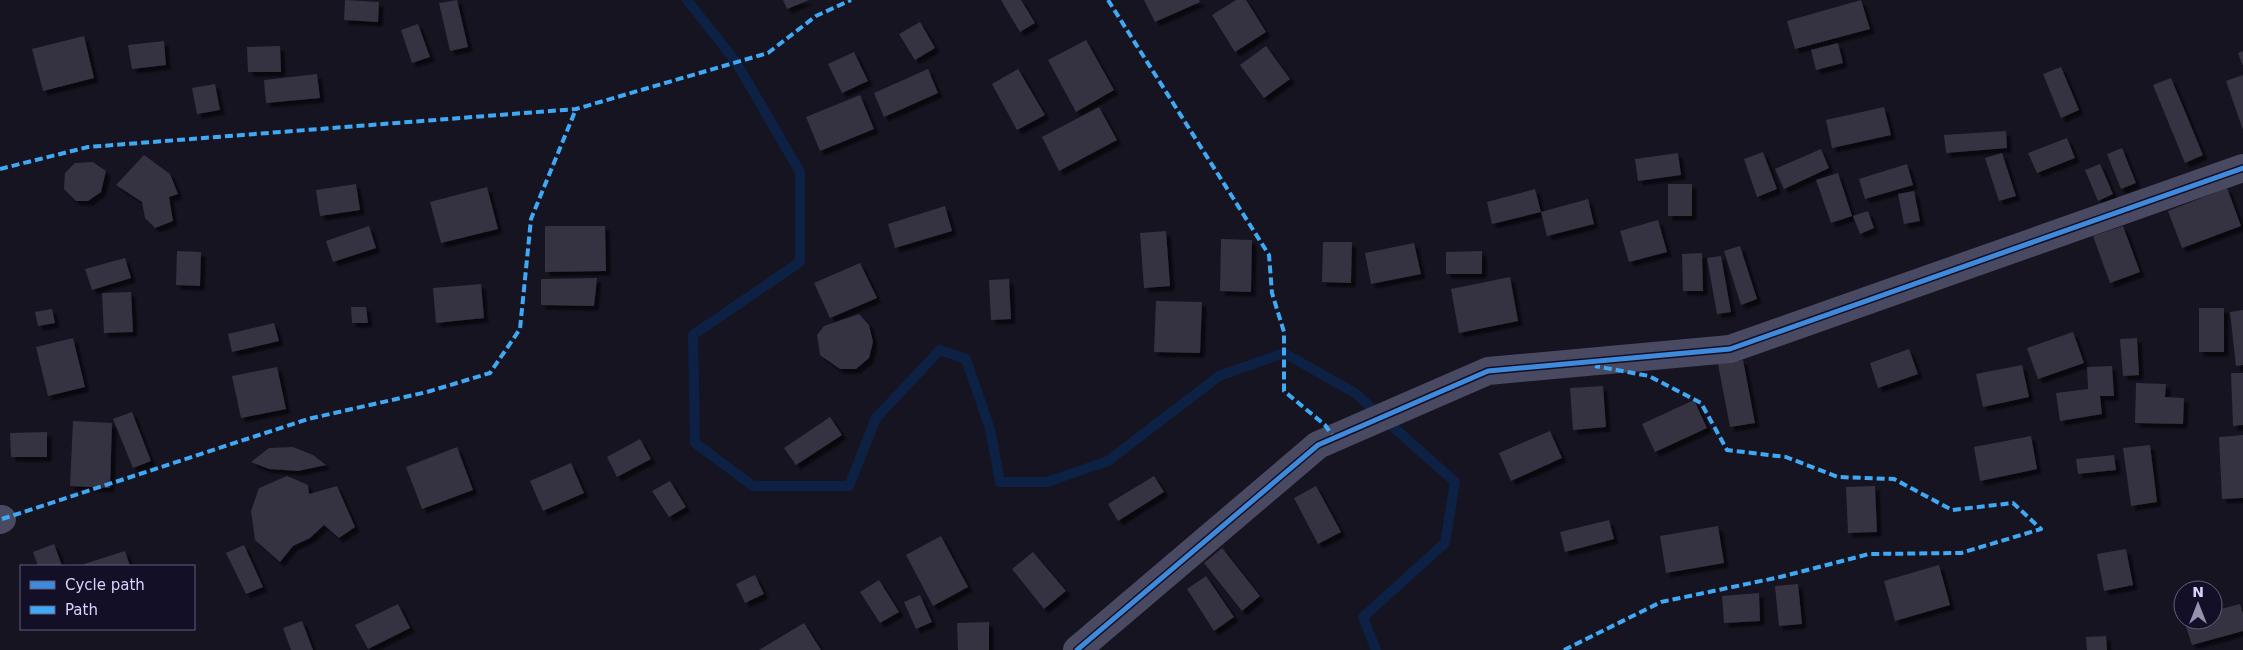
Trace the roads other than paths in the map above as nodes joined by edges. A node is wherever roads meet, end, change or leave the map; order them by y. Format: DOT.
graph roads {
  1 [pos="2243,168"];
  2 [pos="1077,650"];
  1 -- 2 [label="street"];
}
